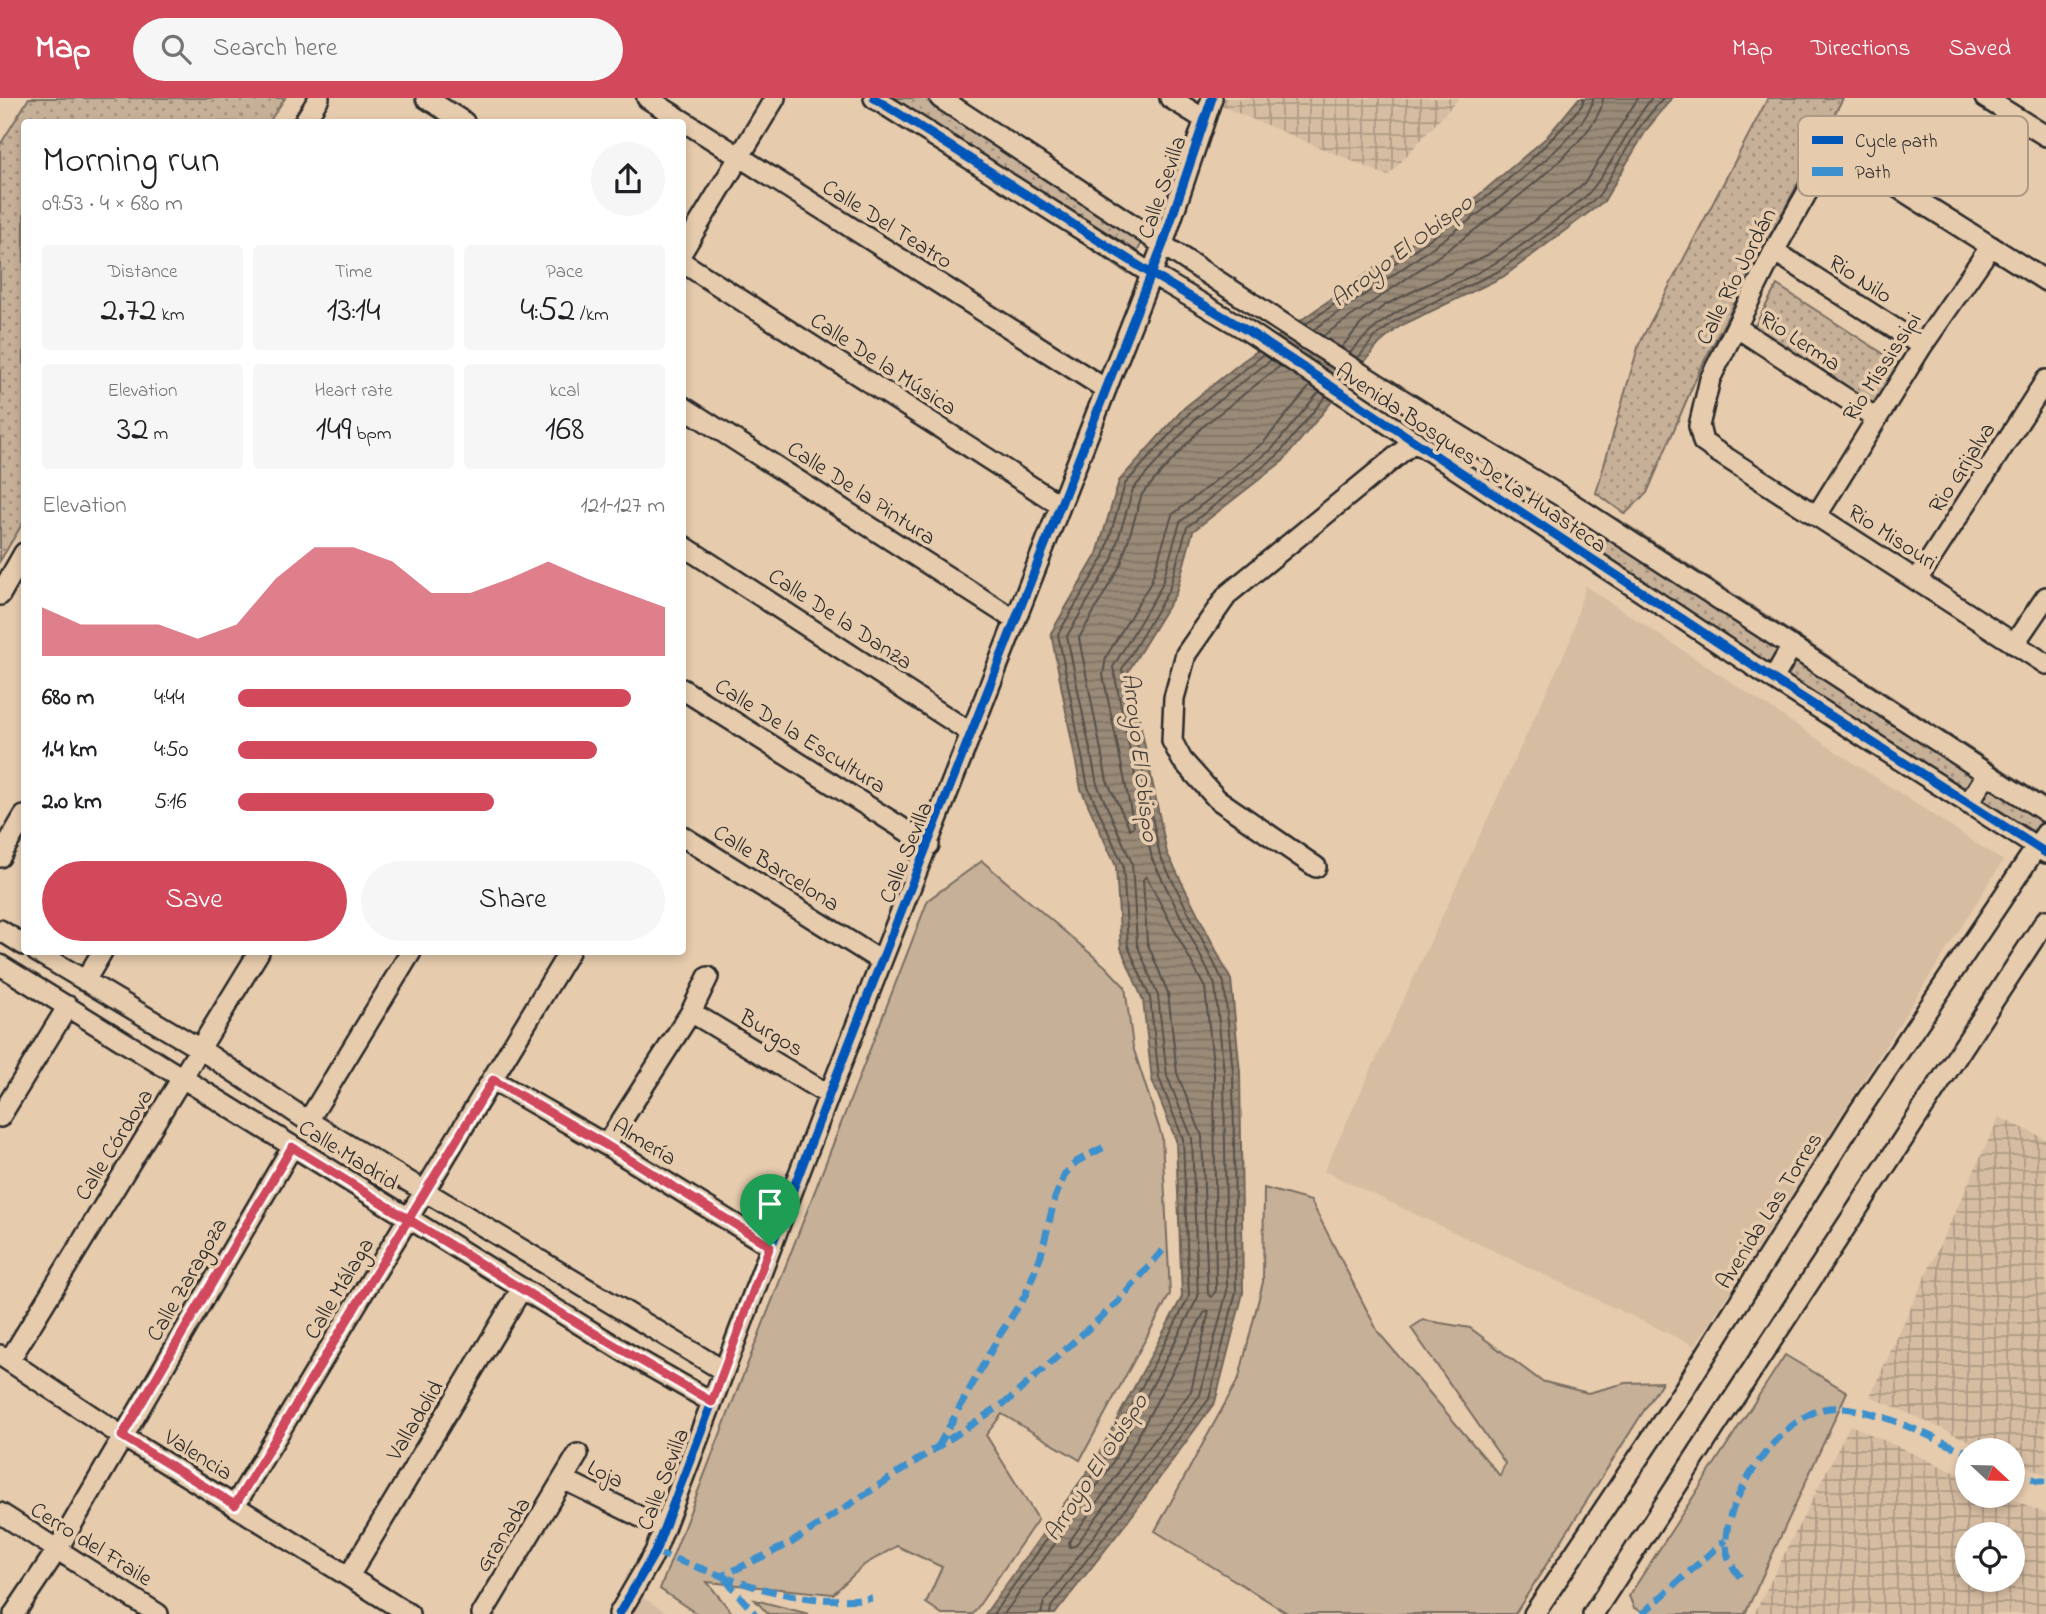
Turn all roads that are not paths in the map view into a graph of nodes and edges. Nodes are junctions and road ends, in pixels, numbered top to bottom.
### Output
1 (319, 98) edge
2 (426, 98) edge
3 (647, 98) edge
4 (775, 98) edge
5 (874, 98) edge
6 (940, 98) edge
7 (1170, 98) edge
8 (1212, 98) edge
9 (1985, 98) edge
10 (2014, 116) edge
11 (306, 119) edge
12 (459, 119) edge
13 (680, 119) edge
14 (1204, 119) junction
15 (686, 123) edge
16 (2028, 125) edge
17 (2046, 136) edge
18 (739, 157) junction
19 (1805, 196) edge
20 (1911, 196) edge
21 (1163, 244) junction
22 (686, 245) edge
23 (1991, 246) junction
24 (1774, 251) junction
25 (686, 265) edge
26 (1150, 274) junction
27 (2046, 281) edge
28 (1735, 327) junction
29 (1922, 346) junction
30 (2046, 380) edge
31 (1104, 388) junction
32 (686, 409) edge
33 (1876, 418) junction
34 (1446, 427) junction
35 (1414, 440) junction
36 (1713, 449) joint
37 (1059, 505) junction
38 (1817, 515) junction
39 (686, 548) edge
40 (21, 559) edge
41 (1917, 580) junction
42 (0, 595) edge
43 (2046, 597) edge
44 (1016, 621) junction
45 (2014, 644) junction
46 (1792, 646) junction
47 (2046, 664) edge
48 (1773, 679) junction
49 (686, 692) edge
50 (971, 733) junction
51 (1987, 774) junction
52 (1968, 804) junction
53 (2046, 812) edge
54 (21, 821) edge
55 (686, 839) edge
56 (2043, 844) edge
57 (929, 845) junction
58 (0, 857) edge
59 (1316, 867) dead end
60 (2046, 920) edge
61 (0, 930) edge
62 (21, 943) edge
63 (42, 955) edge
64 (100, 955) edge
65 (257, 955) edge
66 (409, 955) edge
67 (567, 955) edge
68 (881, 961) junction
69 (0, 965) edge
70 (85, 981) junction
71 (706, 982) dead end
72 (68, 1006) junction
73 (691, 1012) junction
74 (200, 1049) junction
75 (182, 1078) junction
76 (493, 1080) junction
77 (829, 1095) junction
78 (0, 1117) edge
79 (308, 1121) junction
80 (606, 1145) junction
81 (292, 1147) junction
82 (425, 1192) junction
83 (408, 1219) junction
84 (770, 1246) junction
85 (522, 1288) junction
86 (4, 1358) edge
87 (724, 1371) junction
88 (712, 1402) junction
89 (122, 1436) junction
90 (578, 1454) dead end
91 (565, 1480) junction
92 (235, 1505) junction
93 (0, 1513) edge
94 (663, 1528) junction
95 (57, 1550) junction
96 (349, 1576) junction
97 (14, 1614) edge
98 (158, 1614) edge
99 (409, 1614) edge
100 (482, 1614) edge
101 (619, 1614) edge
102 (1534, 1614) edge
103 (1593, 1614) edge

1 - 11 street
2 - 12 street
3 - 13 street, Calle Del Teatro
4 - 18 street
5 - 26 street, Avenida Bosques De La Huasteca
6 - 21 street, Avenida Bosques De La Huasteca
7 - 14 street
8 - 14 street, Calle Sevilla
9 - 10 street
14 - 21 street, Calle Sevilla
15 - 18 street, Calle Del Teatro
16 - 17 street
18 - 22 street
18 - 31 street, Calle Del Teatro
19 - 24 street, Calle Río Jordán
20 - 23 street, Calle Río Jordán
21 - 26 street, Calle Sevilla
21 - 34 street, Avenida Bosques De La Huasteca
23 - 27 street
23 - 29 street, Rio Mississipi
24 - 28 street, Calle Río Jordán
24 - 29 street, Rio Nilo
25 - 37 street, Calle De la Música
26 - 31 street, Calle Sevilla
26 - 35 street, Avenida Bosques De La Huasteca
28 - 33 street, Rio Lerma
28 - 36 street, Calle Río Jordán
29 - 33 street, Rio Mississipi
30 - 41 street, Rio Grijalva
31 - 37 street, Calle Sevilla
32 - 44 street, Calle De la Pintura
33 - 38 street, Rio Mississipi
34 - 35 street
34 - 46 street, Avenida Bosques De La Huasteca
35 - 48 street, Avenida Bosques De La Huasteca
35 - 59 street
36 - 38 street, Rio Misouri
37 - 44 street, Calle Sevilla
38 - 41 street, Rio Misouri
39 - 50 street, Calle De la Danza
40 - 42 street
41 - 45 street, Rio Misouri
43 - 45 street
44 - 50 street, Calle Sevilla
45 - 47 street, Rio Misouri
46 - 48 street
46 - 51 street, Avenida Bosques De La Huasteca
48 - 52 street, Avenida Bosques De La Huasteca
49 - 57 street, Calle De la Escultura
50 - 57 street, Calle Sevilla
51 - 52 street
51 - 53 street, Avenida Bosques De La Huasteca
52 - 56 street, Avenida Bosques De La Huasteca
54 - 58 street
55 - 68 street, Calle Barcelona
56 - 102 street, Avenida Las Torres
57 - 68 street, Calle Sevilla
60 - 103 street
61 - 62 street
63 - 70 street, Calle Madrid
64 - 70 street
65 - 74 street, Calle Córdova
66 - 79 street
67 - 76 street, Calle Málaga
68 - 77 street, Calle Sevilla
69 - 72 street, Calle Madrid
70 - 74 street, Calle Madrid
71 - 73 street
72 - 75 street, Calle Madrid
72 - 78 street
73 - 77 street, Burgos
73 - 80 street
74 - 75 street, Calle Córdova
74 - 79 street, Calle Madrid
75 - 81 street, Calle Madrid
75 - 86 street, Calle Córdova
76 - 80 street, Almería
76 - 82 street, Calle Málaga
77 - 84 street, Calle Sevilla
79 - 82 street, Calle Madrid
80 - 84 street, Almería
81 - 83 street, Calle Madrid
81 - 89 street, Calle Zaragoza
82 - 83 street, Calle Málaga
82 - 87 street, Calle Madrid
83 - 85 street, Calle Madrid
83 - 92 street, Calle Málaga
84 - 87 street, Calle Sevilla
85 - 88 street, Calle Madrid
85 - 96 street, Valladolid
86 - 89 street, Valencia
87 - 88 street, Calle Sevilla
88 - 94 street, Calle Sevilla
89 - 92 street, Valencia
89 - 95 street, Calle Zaragoza
90 - 91 street, Granada
91 - 94 street, Loja
91 - 100 street, Granada
92 - 96 street, Valencia
93 - 95 street, Cerro del Fraile
94 - 101 street, Calle Sevilla
95 - 97 street, Calle Zaragoza
95 - 98 street, Cerro del Fraile
96 - 99 street, Valencia

